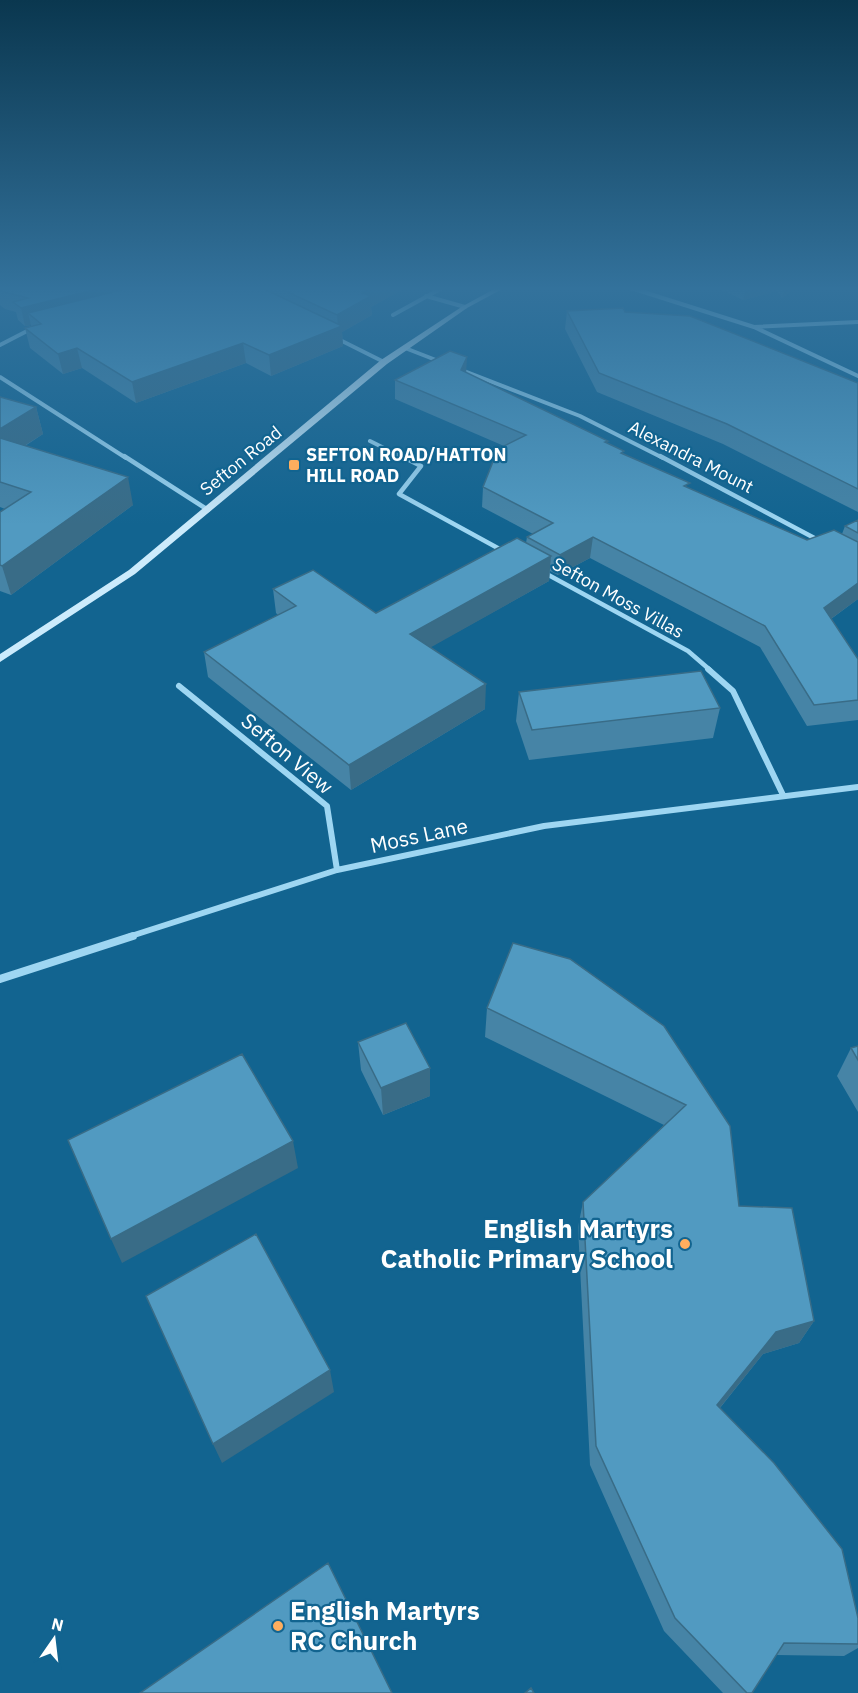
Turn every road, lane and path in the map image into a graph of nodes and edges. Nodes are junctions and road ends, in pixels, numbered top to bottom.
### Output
1 (378, 367) edge
2 (454, 367) edge
3 (839, 367) edge
4 (0, 376) edge
5 (858, 376) edge
6 (370, 441) dead end
7 (208, 510) junction
8 (828, 545) edge
9 (513, 556) edge
10 (533, 567) edge
11 (0, 659) edge
12 (178, 686) dead end
13 (858, 787) edge
14 (783, 795) junction
15 (337, 870) junction
16 (0, 979) edge

1 - 7 main road, Sefton Road
2 - 8 street, Alexandra Mount
3 - 5 street
4 - 7 street
6 - 9 street
7 - 11 main road, Sefton Road
10 - 14 street, Sefton Moss Villas
12 - 15 street, Sefton View
13 - 14 street, Moss Lane
14 - 15 street, Moss Lane
15 - 16 street, Moss Lane

